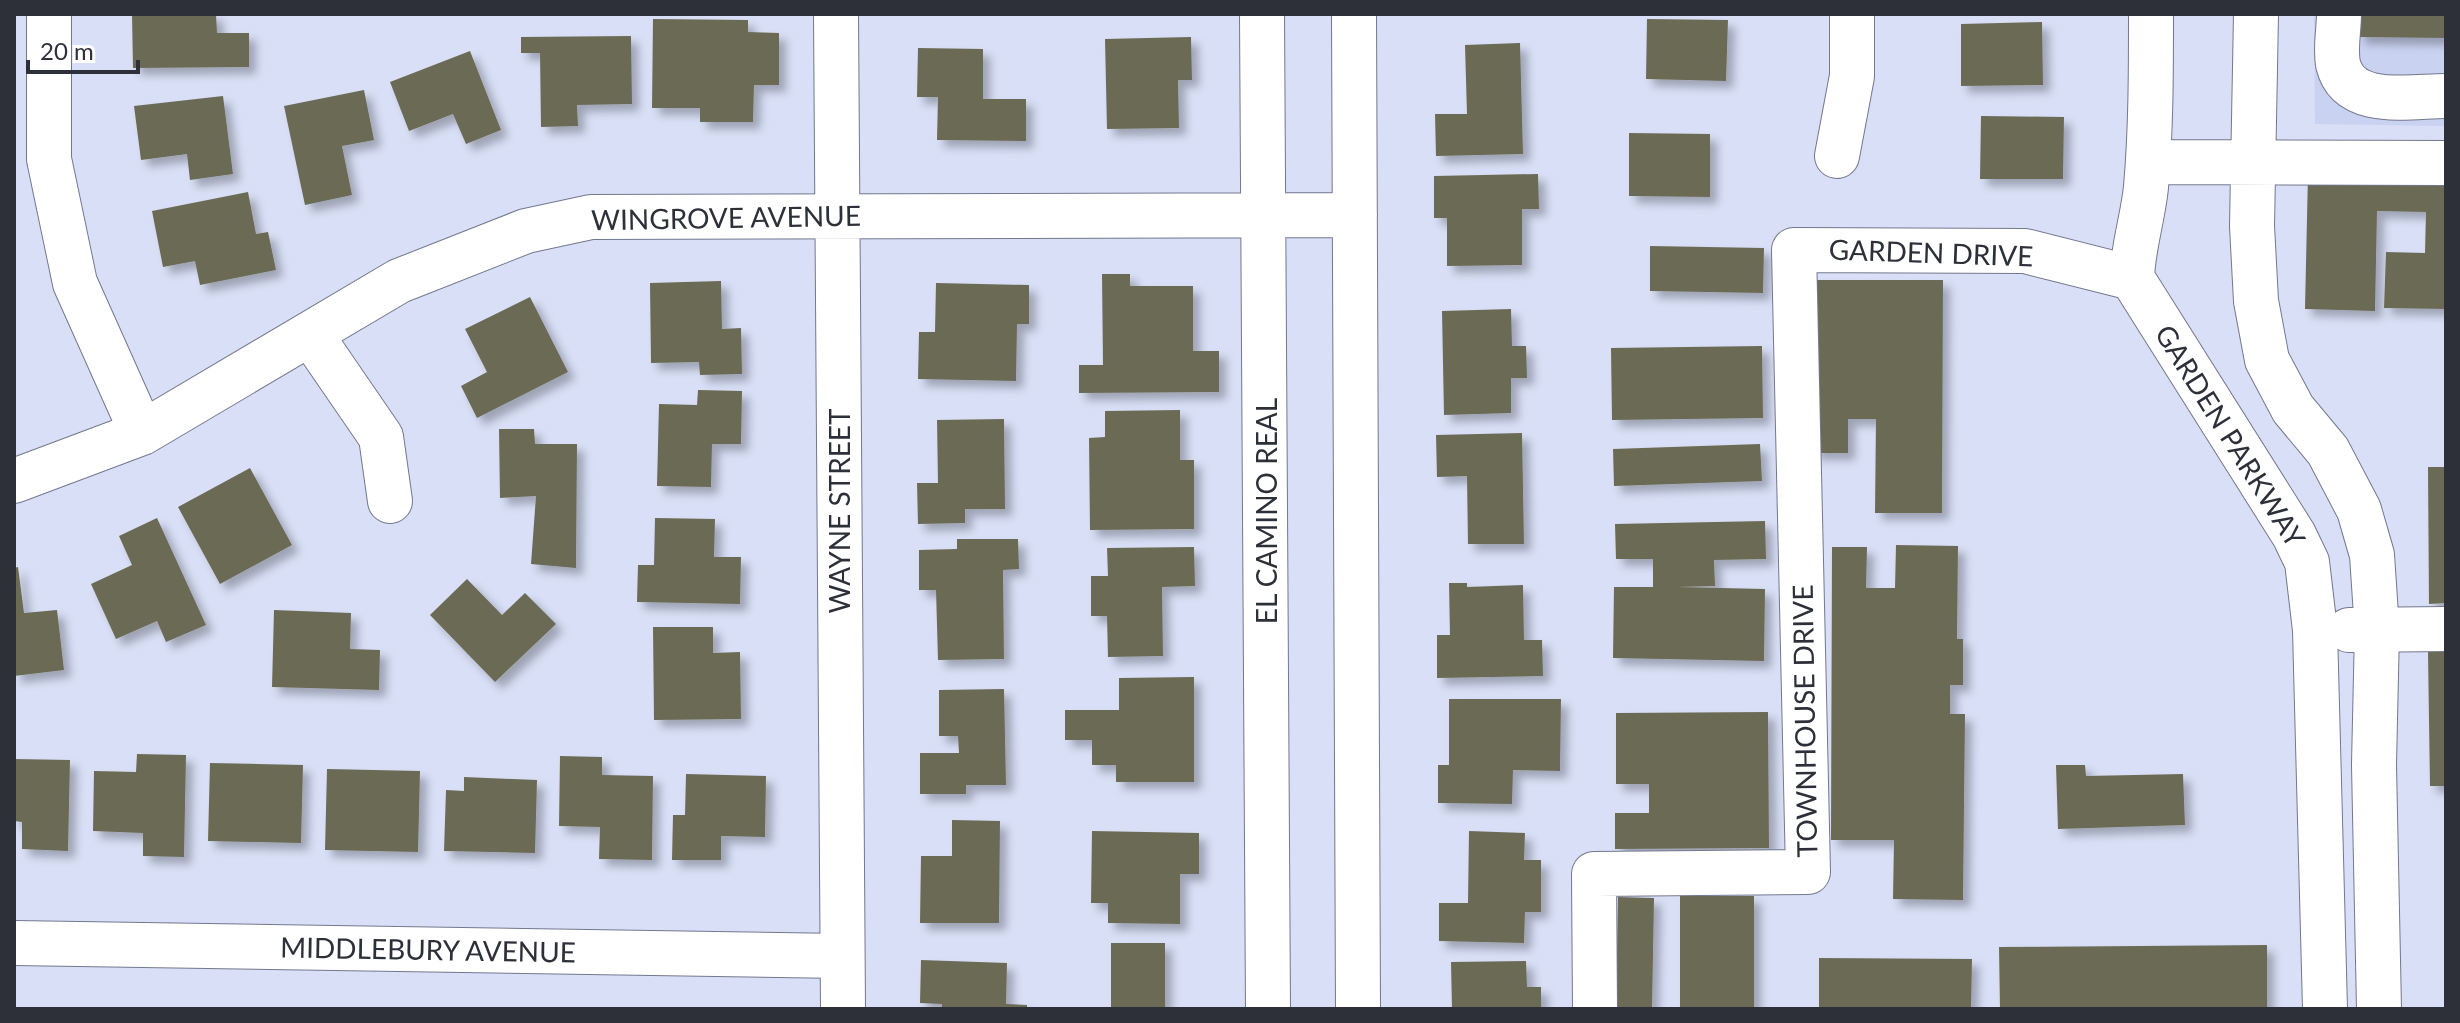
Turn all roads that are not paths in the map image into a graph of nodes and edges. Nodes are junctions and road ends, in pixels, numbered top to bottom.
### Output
1 (49, 14) edge
2 (836, 14) edge
3 (1262, 14) edge
4 (1354, 14) edge
5 (1852, 14) edge
6 (2151, 14) edge
7 (2256, 14) edge
8 (2339, 14) edge
9 (2446, 96) edge
10 (1837, 156) dead end
11 (2148, 162) junction
12 (2255, 163) junction
13 (2446, 163) edge
14 (1264, 215) junction
15 (1355, 215) junction
16 (839, 216) junction
17 (1795, 269) joint
18 (2132, 278) junction
19 (311, 335) junction
20 (142, 433) junction
21 (14, 481) edge
22 (390, 501) dead end
23 (2446, 629) edge
24 (2315, 630) junction
25 (2377, 630) junction
26 (2376, 860) junction
27 (2321, 864) junction
28 (14, 943) edge
29 (842, 956) junction
30 (843, 1009) edge
31 (1268, 1009) edge
32 (1358, 1009) edge
33 (1595, 1009) edge
34 (2325, 1009) edge
35 (2379, 1009) edge

1 - 20 street
2 - 16 street, WAYNE STREET
3 - 14 street, EL CAMINO REAL
4 - 15 street
5 - 10 street
6 - 11 street
7 - 12 street
8 - 9 street
11 - 12 street
11 - 18 street
12 - 13 street
12 - 25 street
14 - 15 street, WINGROVE AVENUE
14 - 16 street, WINGROVE AVENUE
14 - 31 street, EL CAMINO REAL
15 - 32 street
16 - 19 street, WINGROVE AVENUE
16 - 29 street, WAYNE STREET
17 - 18 street, GARDEN DRIVE
17 - 33 street, TOWNHOUSE DRIVE
18 - 24 street, GARDEN PARKWAY
19 - 20 street, WINGROVE AVENUE
19 - 22 street
20 - 21 street, WINGROVE AVENUE
23 - 25 street
24 - 25 street
24 - 27 street, GARDEN PARKWAY
25 - 26 street
26 - 27 street
26 - 35 street
27 - 34 street, GARDEN PARKWAY
28 - 29 street, MIDDLEBURY AVENUE
29 - 30 street, WAYNE STREET

